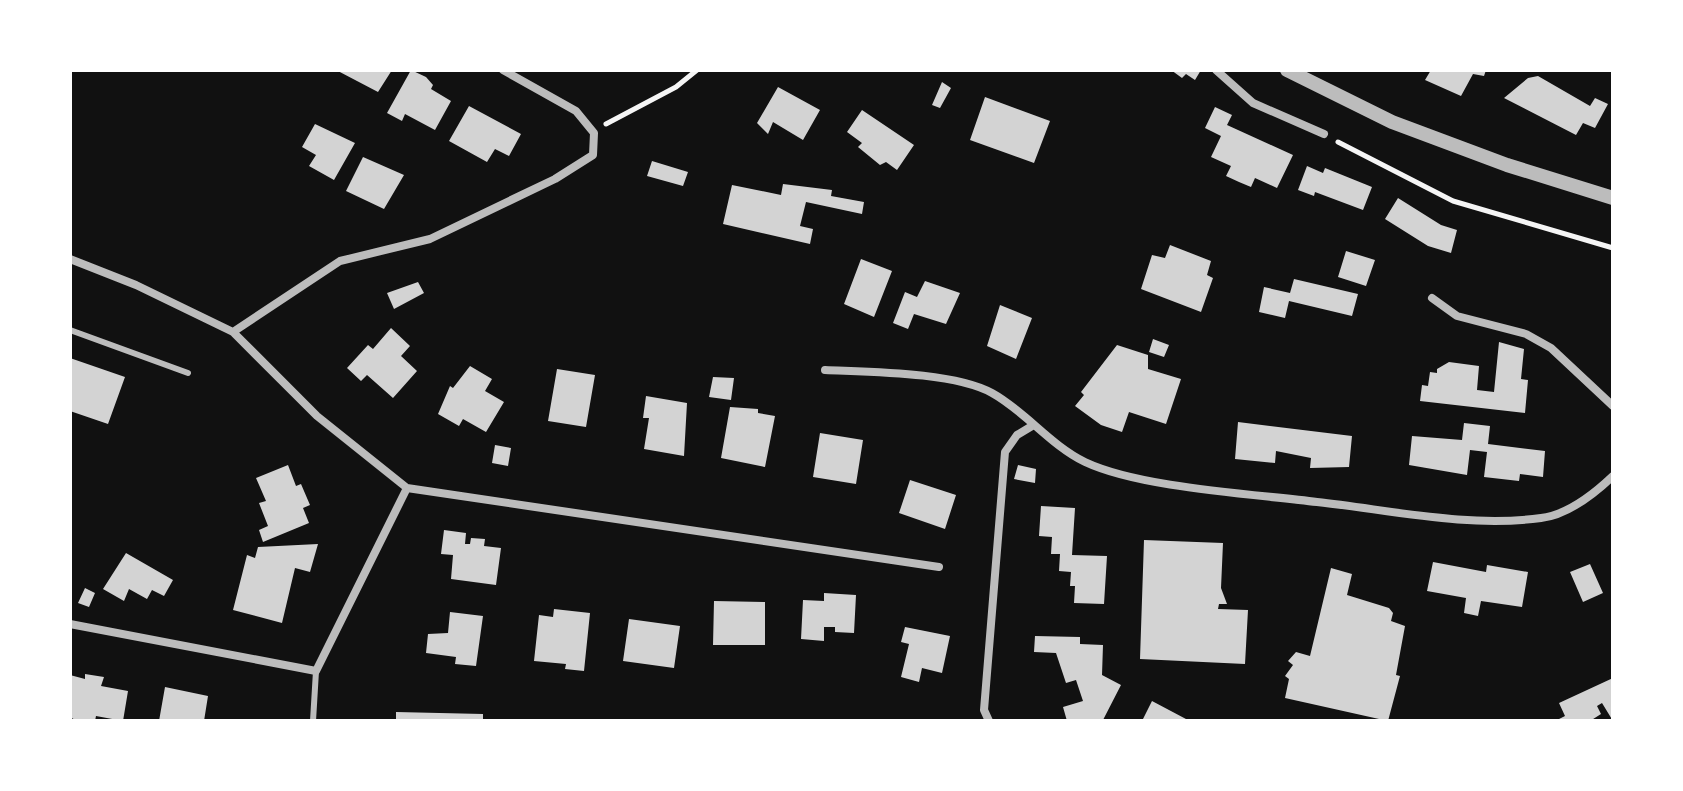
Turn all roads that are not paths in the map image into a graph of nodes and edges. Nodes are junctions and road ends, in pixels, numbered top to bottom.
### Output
1 (503, 70) edge
2 (1216, 70) edge
3 (1287, 70) edge
4 (1324, 134) road end
5 (1613, 198) edge
6 (70, 259) edge
7 (1432, 298) dead end
8 (70, 330) edge
9 (233, 332) junction
10 (825, 370) dead end
11 (188, 373) dead end
12 (1613, 406) edge
13 (1032, 426) junction
14 (1613, 476) edge
15 (407, 488) junction
16 (939, 567) dead end
17 (70, 624) edge
18 (316, 671) junction
19 (313, 721) edge
20 (989, 721) edge

1 - 9 street
2 - 4 street
3 - 5 street
6 - 9 street
7 - 12 street
8 - 11 lane
9 - 15 street
10 - 13 street
13 - 14 street
13 - 20 street
15 - 16 street
15 - 18 street
17 - 18 street
18 - 19 lane

